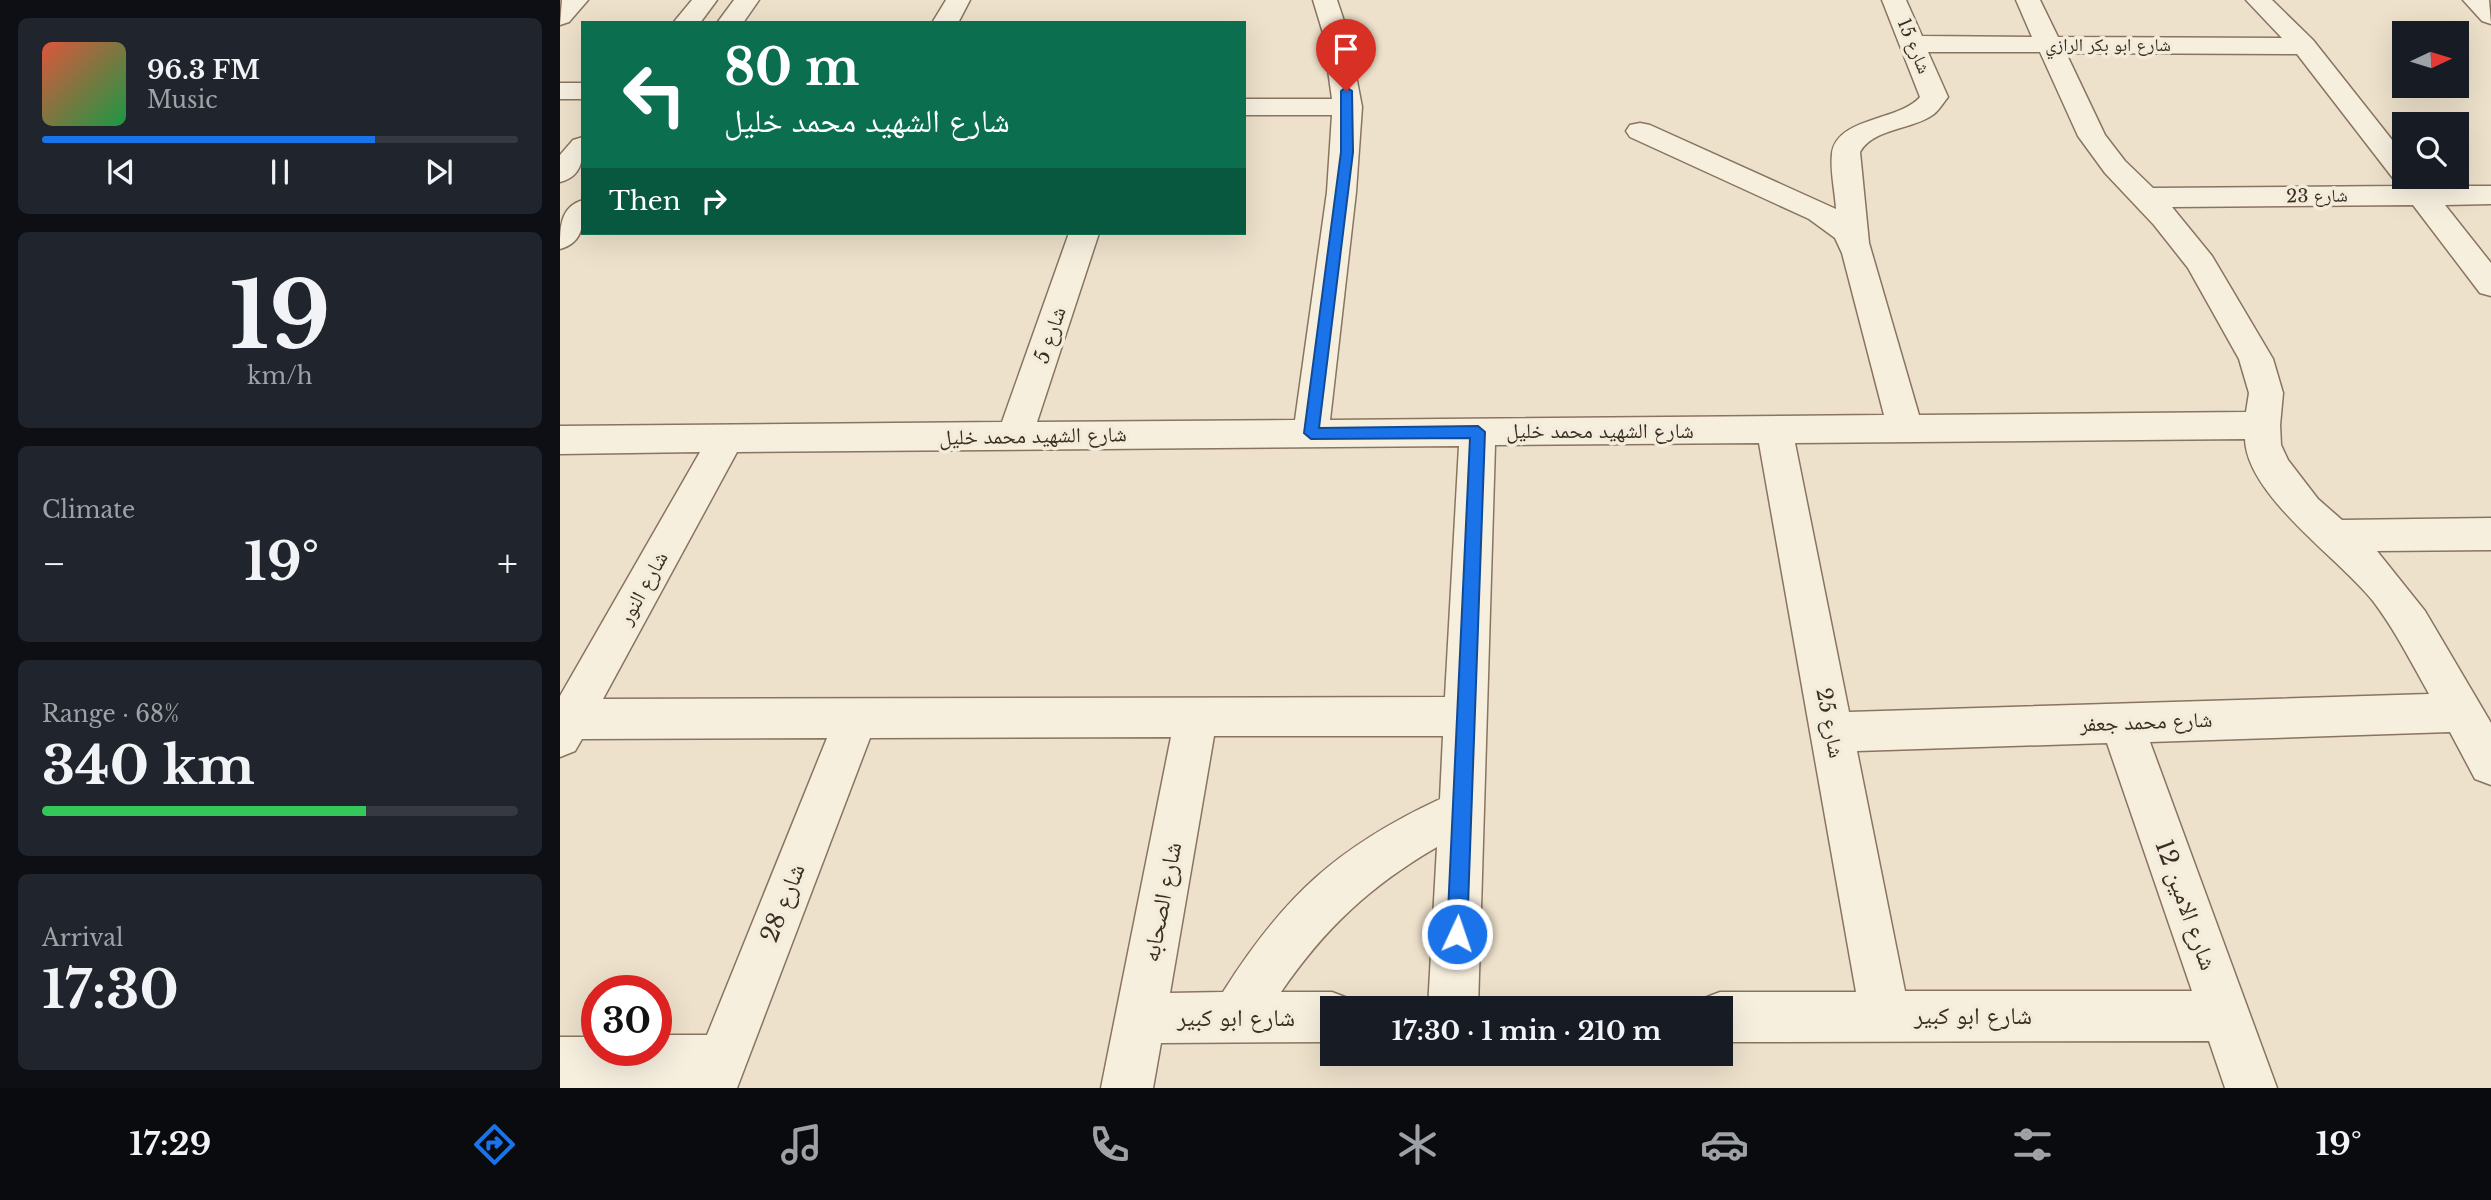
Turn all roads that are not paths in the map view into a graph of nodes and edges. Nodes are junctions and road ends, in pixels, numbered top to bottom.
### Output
1 (576, 0) edge
2 (705, 0) edge
3 (747, 0) edge
4 (958, 0) edge
5 (1325, 0) edge
6 (1894, 0) edge
7 (2028, 0) edge
8 (2258, 0) edge
9 (2475, 0) edge
10 (2491, 16) edge
11 (560, 17) edge
12 (688, 21) edge
13 (731, 21) edge
14 (946, 21) edge
15 (1913, 44) junction
16 (2048, 45) junction
17 (2304, 46) junction
18 (560, 91) edge
19 (581, 91) edge
20 (1246, 107) edge
21 (1348, 107) junction
22 (1640, 131) dead end
23 (581, 148) edge
24 (2392, 158) edge
25 (560, 173) edge
26 (2392, 183) edge
27 (2416, 189) edge
28 (2454, 189) edge
29 (2491, 195) edge
30 (2144, 198) junction
31 (1083, 235) edge
32 (1854, 242) junction
33 (2491, 285) edge
34 (2262, 425) junction
35 (1905, 428) junction
36 (1775, 430) junction
37 (1478, 432) junction
38 (1311, 433) junction
39 (1015, 436) junction
40 (726, 439) junction
41 (560, 440) edge
42 (2491, 534) edge
43 (2336, 536) junction
44 (2461, 712) junction
45 (1196, 716) junction
46 (1466, 716) junction
47 (856, 718) junction
48 (2122, 723) junction
49 (565, 728) edge
50 (1832, 732) junction
51 (2491, 764) edge
52 (1462, 811) junction
53 (1454, 996) edge
54 (1885, 1016) junction
55 (2226, 1016) junction
56 (1320, 1017) edge
57 (1733, 1017) edge
58 (1140, 1018) junction
59 (1236, 1018) junction
60 (560, 1063) edge
61 (717, 1074) edge
62 (1127, 1088) edge
63 (2251, 1088) edge

1 - 11 street
2 - 12 street
3 - 13 street
4 - 14 street
5 - 21 street
6 - 15 street, شارع 15
7 - 16 street
8 - 17 street
9 - 10 street
15 - 16 street, شارع ابو بكر الرازي
15 - 32 street, شارع 15
16 - 17 street, شارع ابو بكر الرازي
16 - 30 street
17 - 24 street
18 - 19 street
20 - 21 street
21 - 38 street
22 - 32 street
23 - 25 street
26 - 30 street, شارع 23
27 - 33 street
28 - 29 street, شارع 23
30 - 34 street
31 - 39 street, شارع 5
32 - 35 street
34 - 35 street, شارع الشهيد محمد خليل
34 - 43 street
35 - 36 street, شارع الشهيد محمد خليل
36 - 37 street, شارع الشهيد محمد خليل
36 - 50 street, شارع 25
37 - 38 street, شارع الشهيد محمد خليل
37 - 46 street
38 - 39 street, شارع الشهيد محمد خليل
39 - 40 street, شارع الشهيد محمد خليل
40 - 41 street, شارع الشهيد محمد خليل
40 - 49 street, شارع النور
42 - 43 street
43 - 44 street
44 - 48 street, شارع محمد جعفر
44 - 51 street
45 - 46 street
45 - 47 street
45 - 58 street, شارع الصحابه
46 - 52 street
47 - 49 street
47 - 61 street, شارع 28
48 - 50 street, شارع محمد جعفر
48 - 55 street, شارع الامين 12
50 - 54 street, شارع 25
52 - 53 street
52 - 59 street
54 - 55 street, شارع ابو كبير
54 - 57 street, شارع ابو كبير
55 - 63 street, شارع الامين 12
56 - 59 street, شارع ابو كبير
58 - 59 street, شارع ابو كبير
58 - 62 street, شارع الصحابه
60 - 61 street

